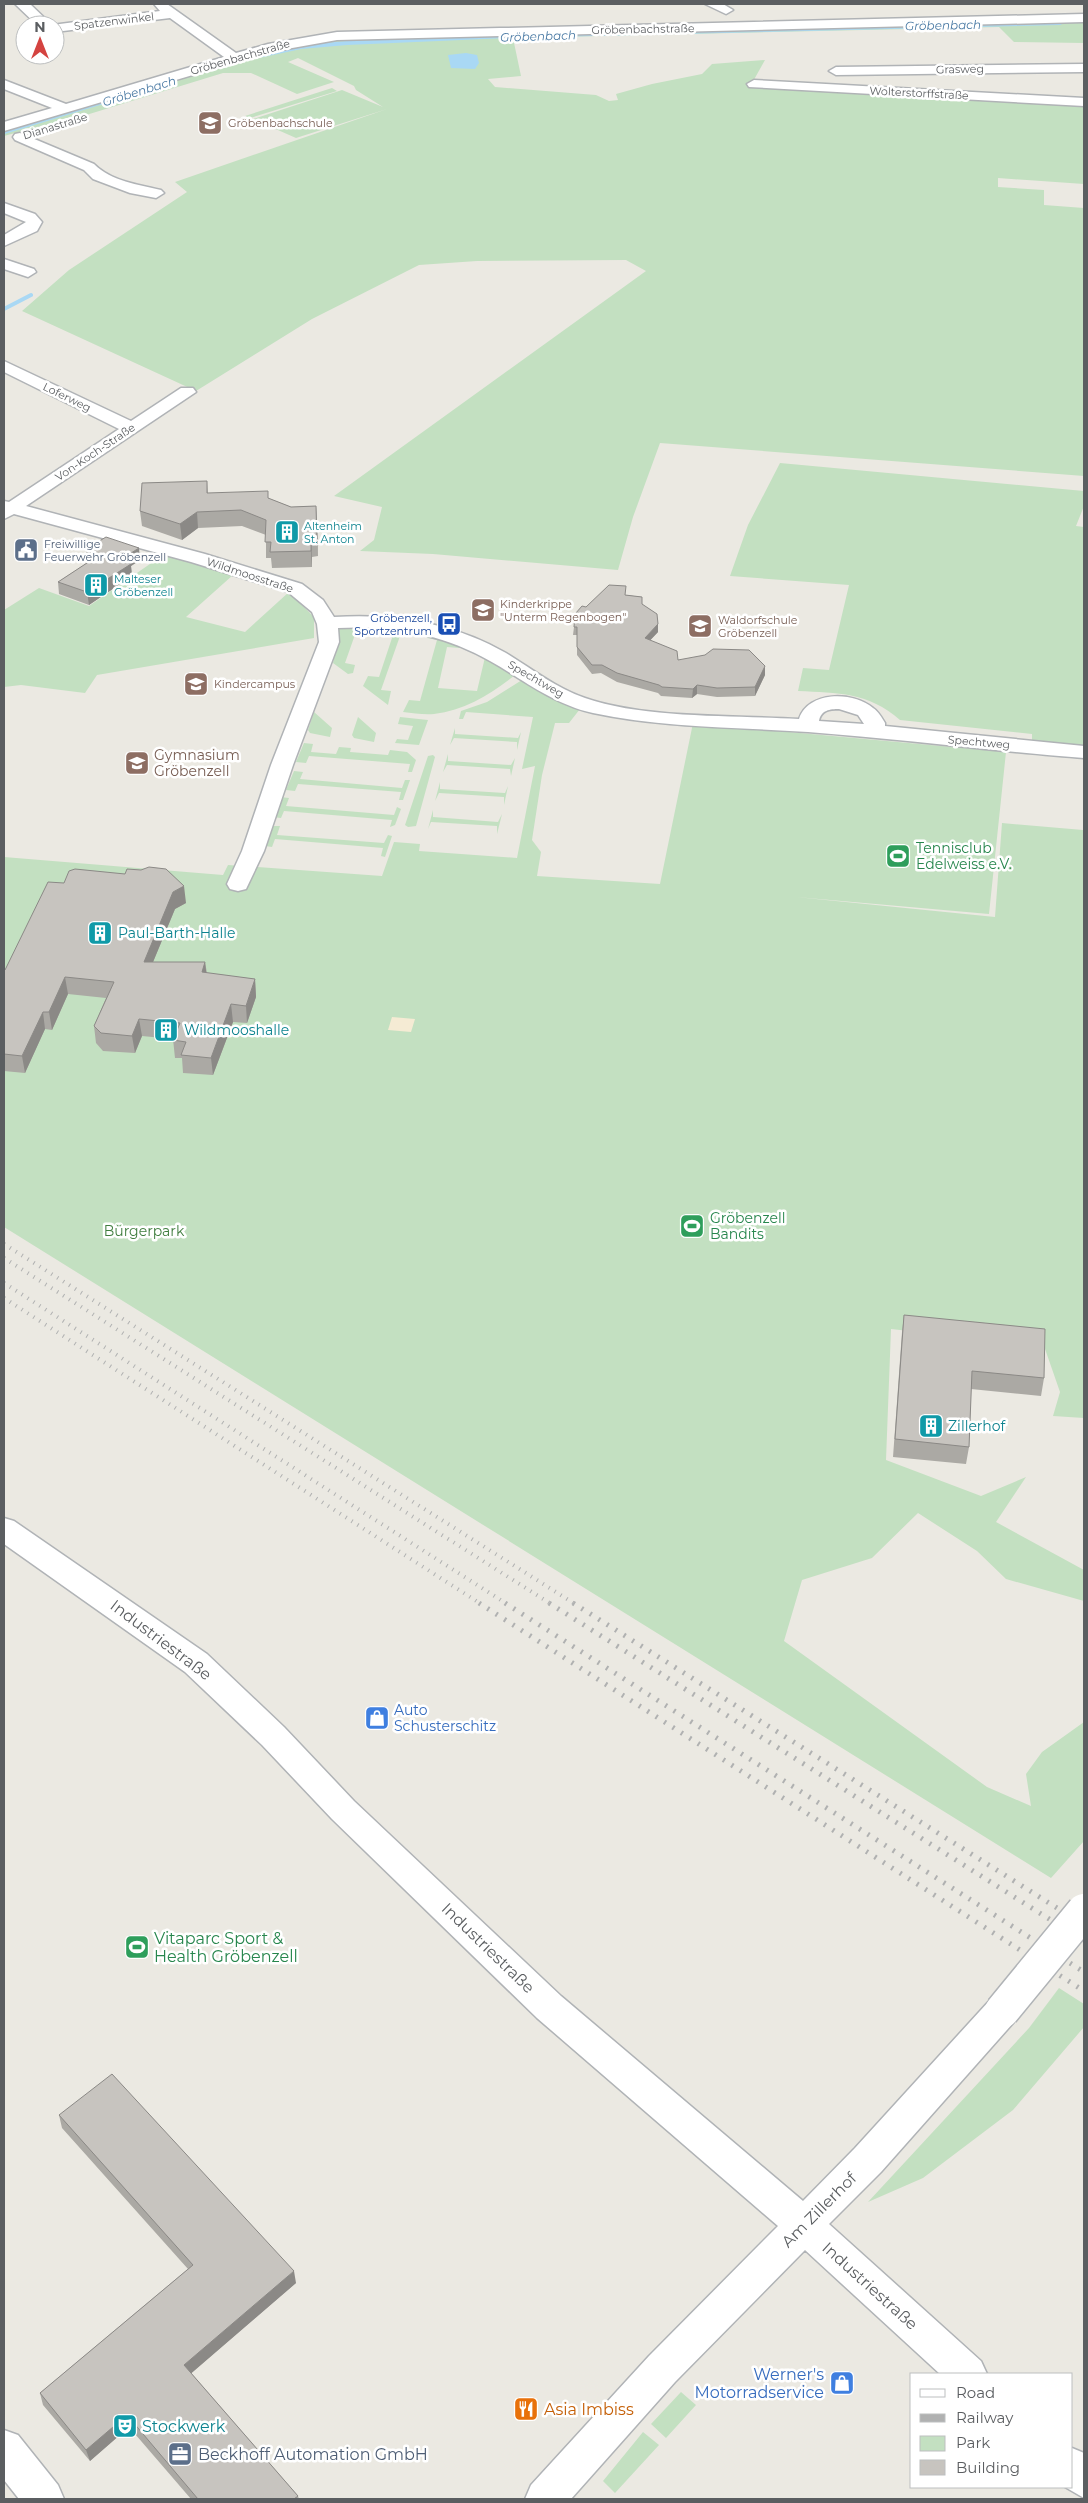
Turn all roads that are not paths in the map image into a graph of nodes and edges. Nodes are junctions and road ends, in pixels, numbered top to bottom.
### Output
1 (22, 4) edge
2 (159, 4) edge
3 (712, 4) edge
4 (726, 10) dead end
5 (173, 14) junction
6 (34, 15) edge
7 (1084, 18) edge
8 (65, 27) edge
9 (234, 58) junction
10 (250, 66) dead end
11 (1084, 68) edge
12 (836, 71) dead end
13 (4, 84) edge
14 (754, 84) dead end
15 (1084, 102) edge
16 (67, 108) junction
17 (4, 127) edge
18 (20, 137) junction
19 (4, 142) edge
20 (156, 193) dead end
21 (4, 208) edge
22 (4, 241) edge
23 (4, 264) edge
24 (28, 272) dead end
25 (4, 366) edge
26 (187, 392) dead end
27 (131, 428) junction
28 (6, 509) edge
29 (329, 623) junction
30 (1084, 752) edge
31 (238, 884) dead end
32 (4, 1529) edge
33 (1084, 1911) edge
34 (804, 2226) junction
35 (967, 2373) edge
36 (4, 2449) edge
37 (1073, 2468) edge
38 (1084, 2478) edge
39 (44, 2499) edge
40 (545, 2499) edge

1 - 6 street
2 - 5 street
3 - 4 street
5 - 8 street, Spatzenwinkel
5 - 9 street
7 - 9 street, Gröbenbachstraße
9 - 16 street, Gröbenbachstraße
10 - 18 street, Dianastraße
11 - 12 street, Grasweg
13 - 16 street
14 - 15 street, Wolterstorffstraße
16 - 17 street, Gröbenbachstraße
18 - 19 street, Dianastraße
18 - 20 street
21 - 22 street
23 - 24 street
25 - 27 street, Loferweg
26 - 27 street, Von-Koch-Straße
27 - 28 street, Von-Koch-Straße
28 - 29 street, Wildmoosstraße
29 - 30 street, Spechtweg
29 - 31 street
32 - 34 street, Industriestraße
33 - 34 street, Am Zillerhof, bridge
34 - 35 street, Industriestraße
34 - 40 street, Am Zillerhof
36 - 39 street
37 - 38 street

